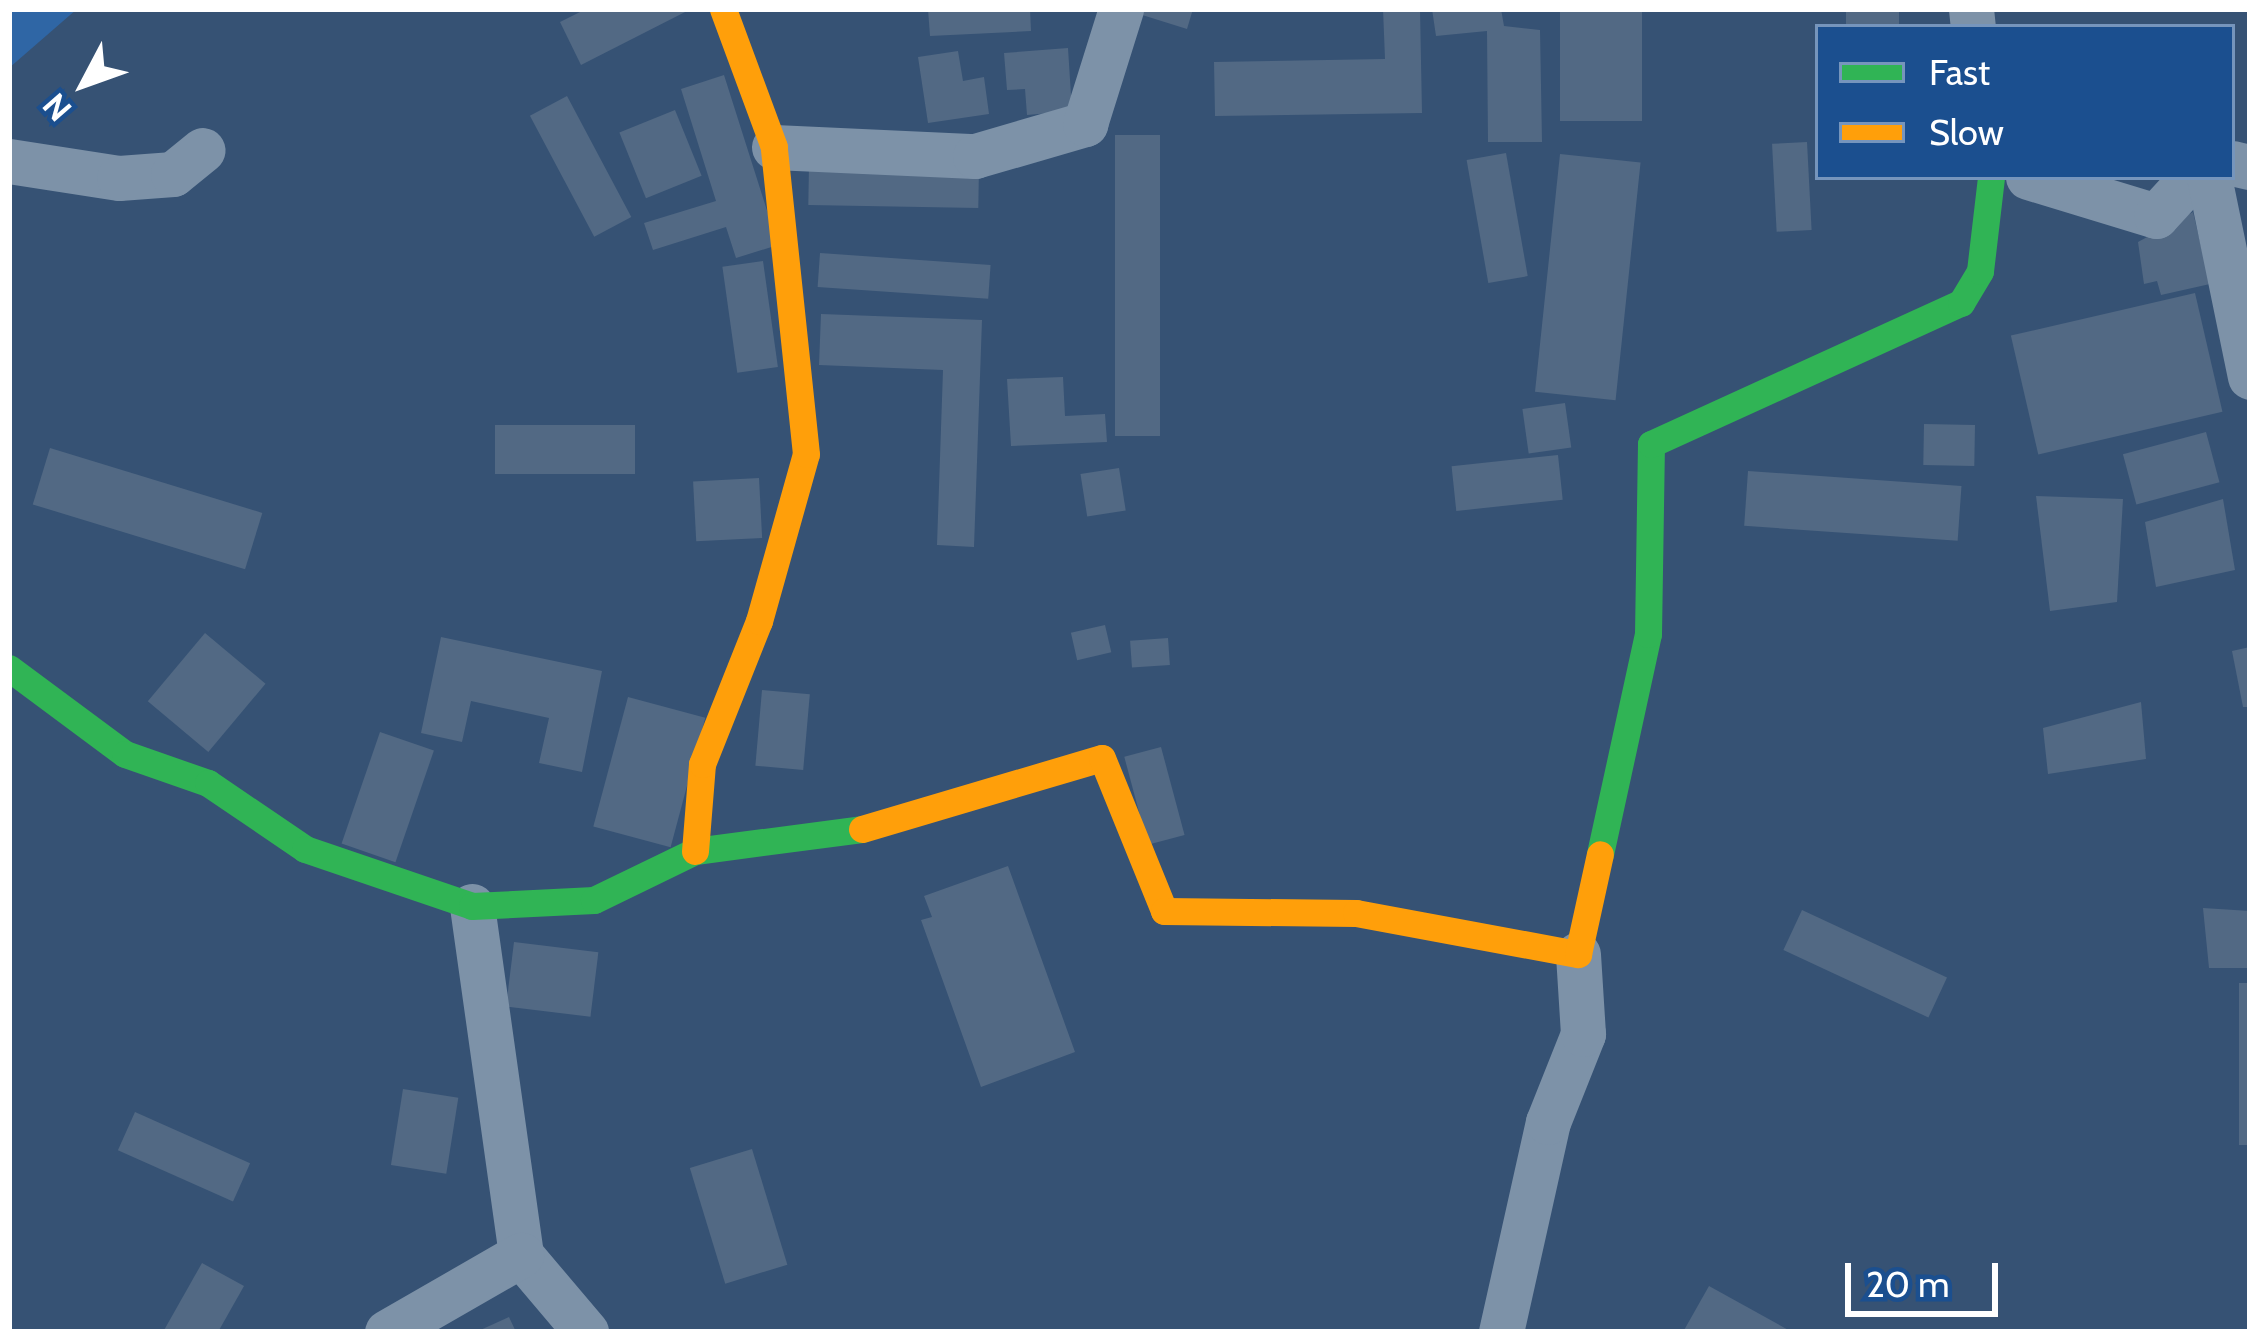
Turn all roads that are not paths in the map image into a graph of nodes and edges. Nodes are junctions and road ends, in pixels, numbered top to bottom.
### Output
1 (723, 9) edge
2 (1120, 9) edge
3 (774, 147) junction
4 (203, 150) dead end
5 (9, 161) edge
6 (1991, 180) edge
7 (2037, 180) edge
8 (2189, 180) edge
9 (2210, 180) edge
10 (2250, 376) edge
11 (9, 668) edge
12 (695, 851) junction
13 (472, 906) junction
14 (1578, 954) junction
15 (521, 1255) junction
16 (386, 1332) edge
17 (586, 1332) edge
18 (1502, 1332) edge

1 - 3 street
2 - 3 street
3 - 12 street
4 - 5 street
6 - 14 street
7 - 8 street
9 - 10 street
11 - 13 street
12 - 13 street
12 - 14 street
13 - 15 street
14 - 18 street
15 - 16 street
15 - 17 street

